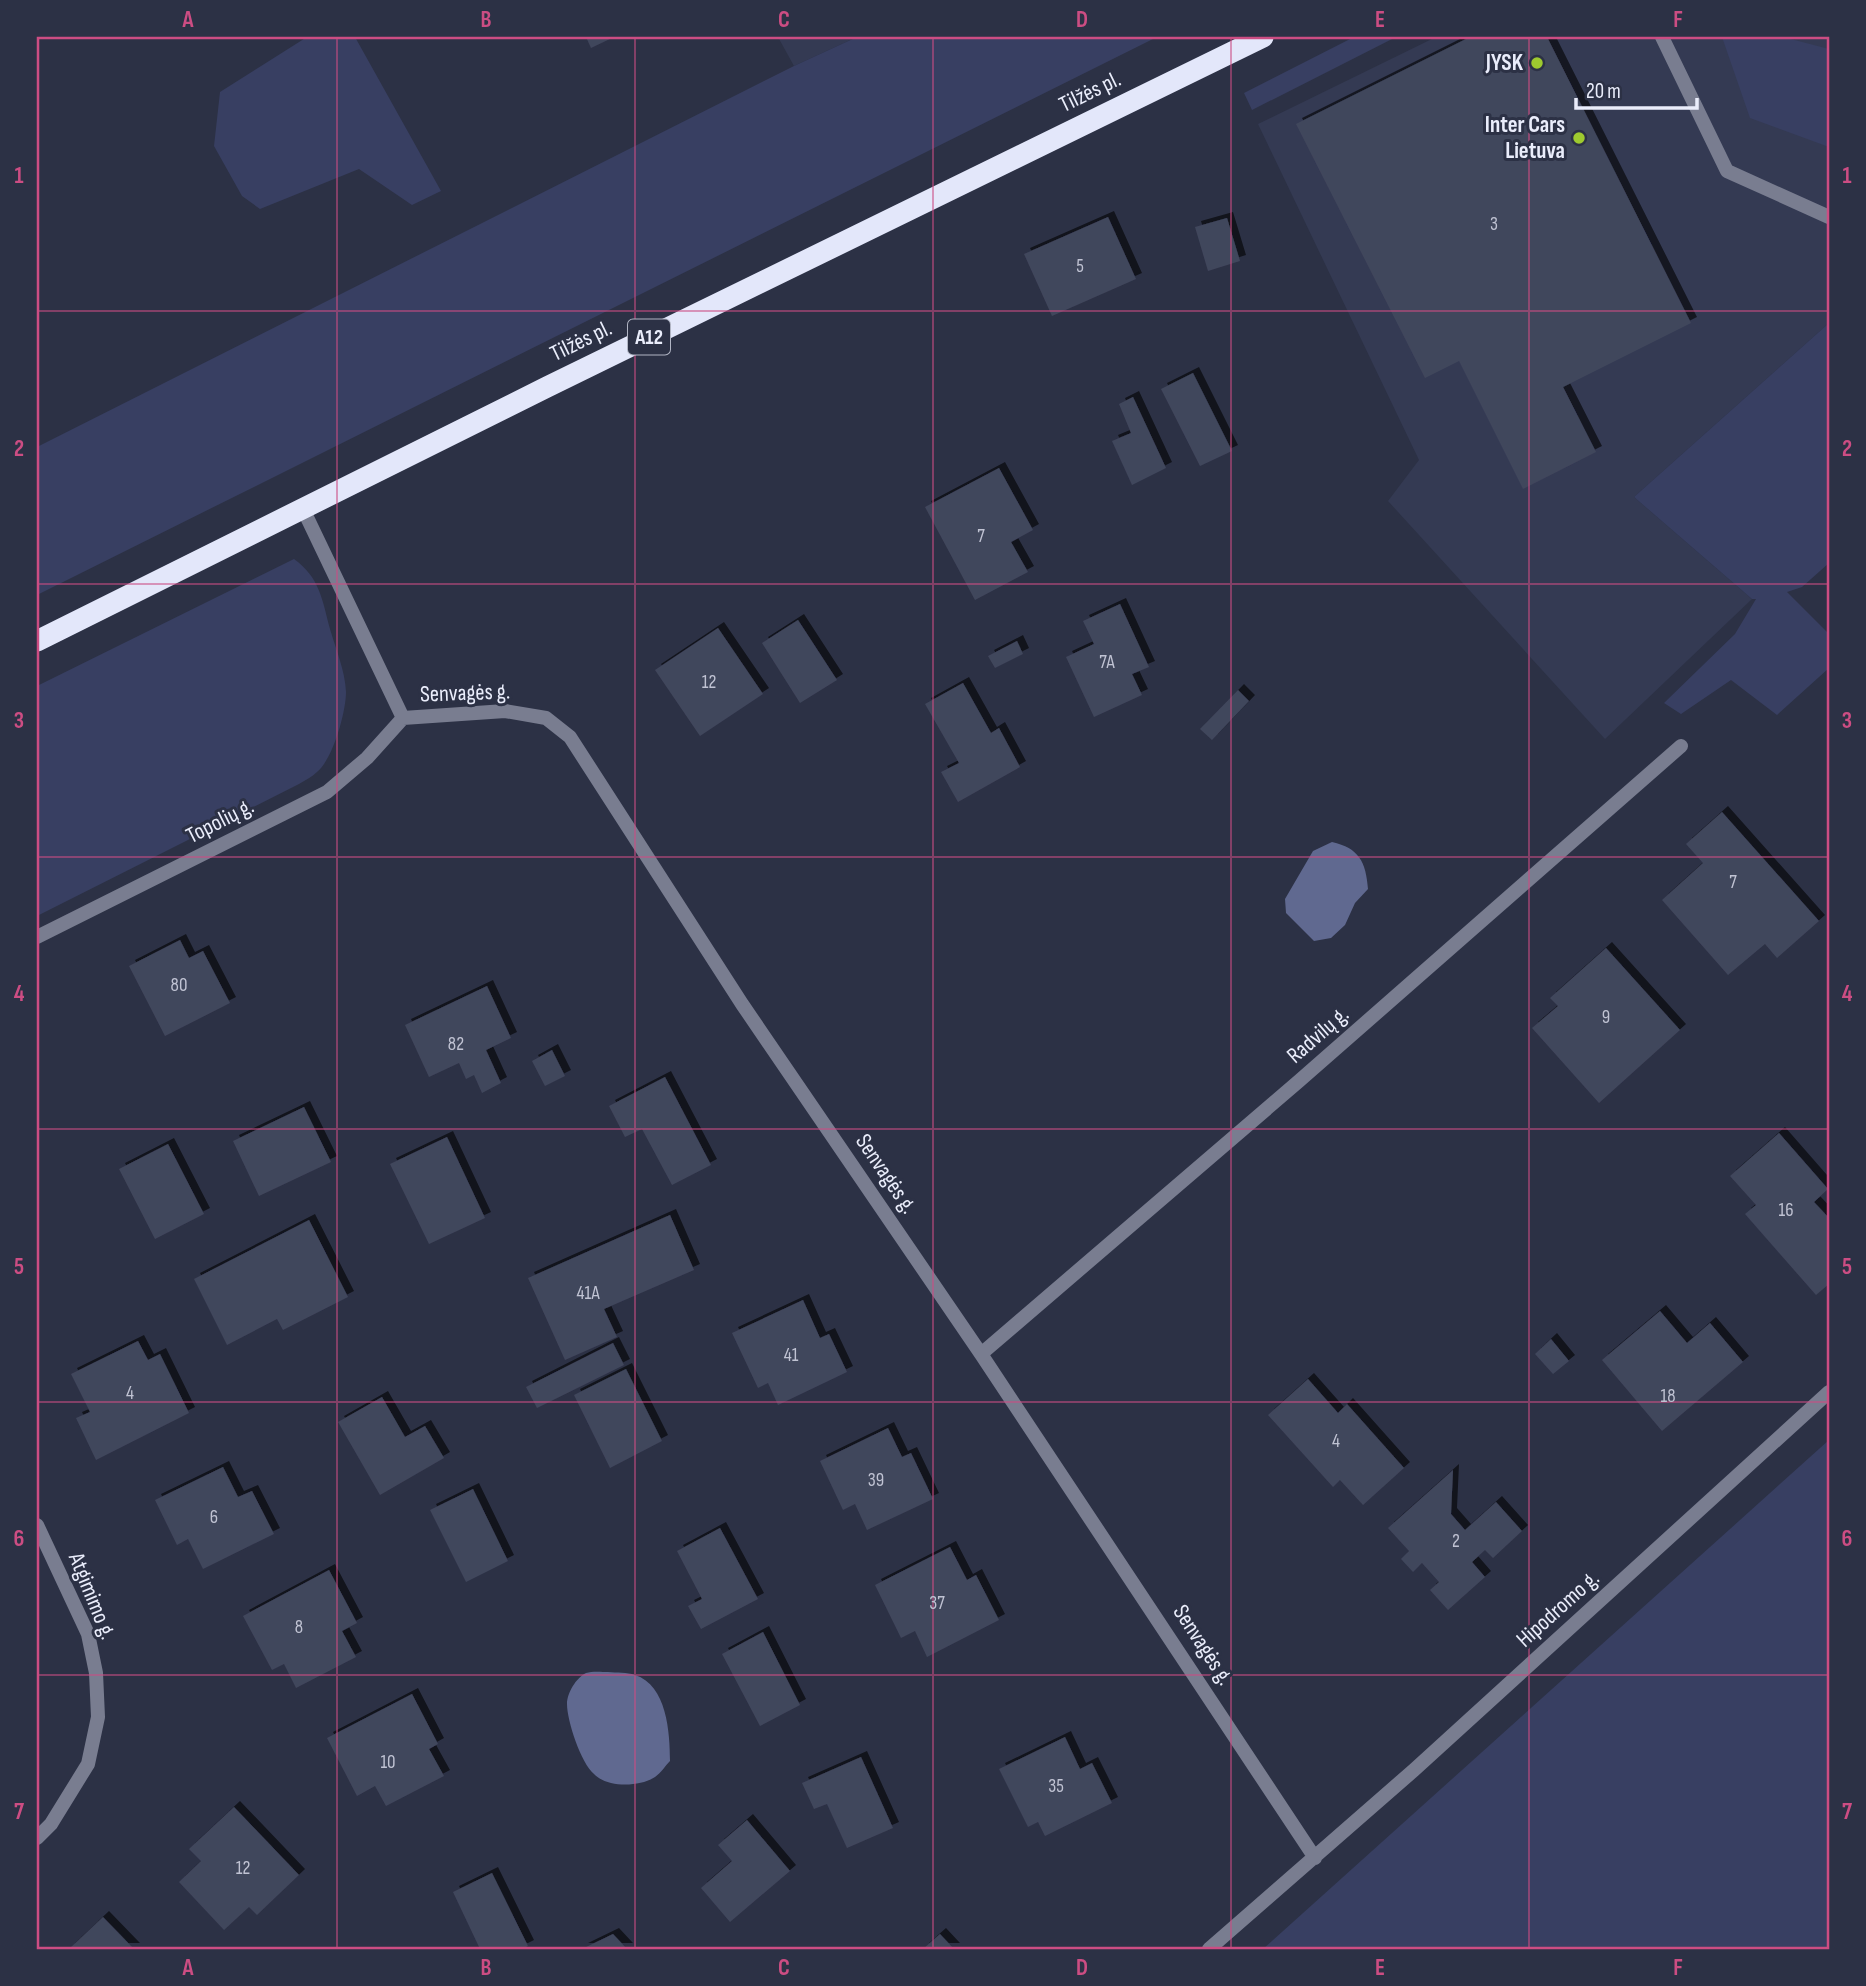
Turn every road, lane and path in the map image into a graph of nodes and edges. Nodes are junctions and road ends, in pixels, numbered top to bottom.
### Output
1 (1263, 37) edge
2 (1662, 37) edge
3 (1829, 217) edge
4 (303, 509) junction
5 (37, 641) edge
6 (404, 718) junction
7 (1681, 746) dead end
8 (37, 937) edge
9 (981, 1354) junction
10 (1829, 1392) edge
11 (37, 1525) edge
12 (37, 1838) edge
13 (1315, 1858) junction
14 (1209, 1949) edge

1 - 4 highway, Tilžės pl. / A12
2 - 3 street
4 - 5 highway, Tilžės pl. / A12
4 - 6 street, Senvagės g.
6 - 8 street, Topolių g.
6 - 9 street, Senvagės g.
7 - 9 street, Radvilų g.
9 - 13 street, Senvagės g.
10 - 13 street, Hipodromo g.
11 - 12 street, Atgimimo g.
13 - 14 street

